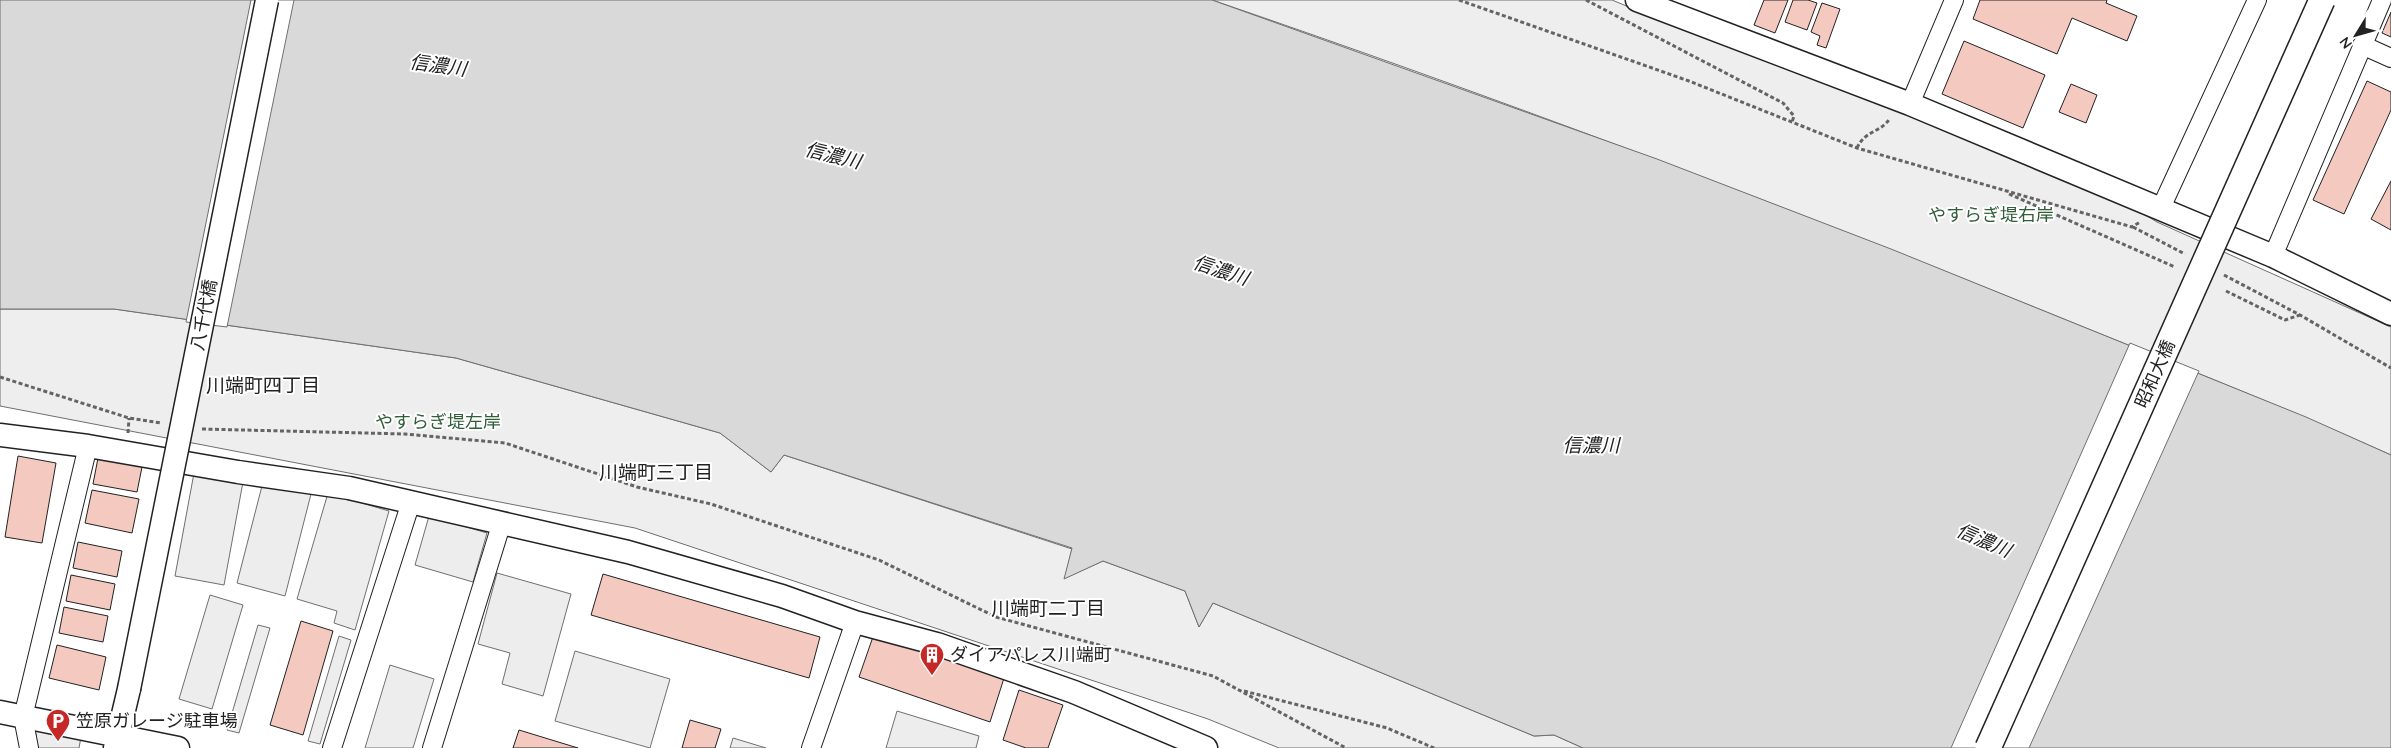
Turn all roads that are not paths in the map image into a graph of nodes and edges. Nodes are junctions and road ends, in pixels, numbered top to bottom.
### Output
1 (267, 0) edge
2 (1637, 0) edge
3 (1954, 0) edge
4 (2257, 0) edge
5 (2322, 0) edge
6 (2382, 0) edge
7 (2362, 45) junction
8 (2391, 58) edge
9 (1900, 108) junction
10 (2160, 210) junction
11 (2273, 256) junction
12 (2391, 314) edge
13 (0, 435) edge
14 (88, 446) junction
15 (411, 502) junction
16 (502, 522) junction
17 (855, 622) junction
18 (0, 712) edge
19 (23, 717) junction
20 (117, 741) edge
21 (1202, 747) edge
22 (29, 748) edge
23 (178, 748) edge
24 (332, 748) edge
25 (432, 748) edge
26 (812, 748) edge
27 (1988, 748) edge

1 - 20 street, 八千代橋, bridge
2 - 9 street
3 - 9 street
4 - 10 street
5 - 27 main road, 昭和大橋, bridge
6 - 7 street
7 - 8 street
7 - 11 street
9 - 10 street
10 - 11 street
11 - 12 street
13 - 14 street
14 - 15 street
14 - 19 street
15 - 16 street
15 - 24 street
16 - 17 street
16 - 25 street
17 - 21 street
17 - 26 street
18 - 19 street
19 - 20 street
19 - 22 street
20 - 23 street

